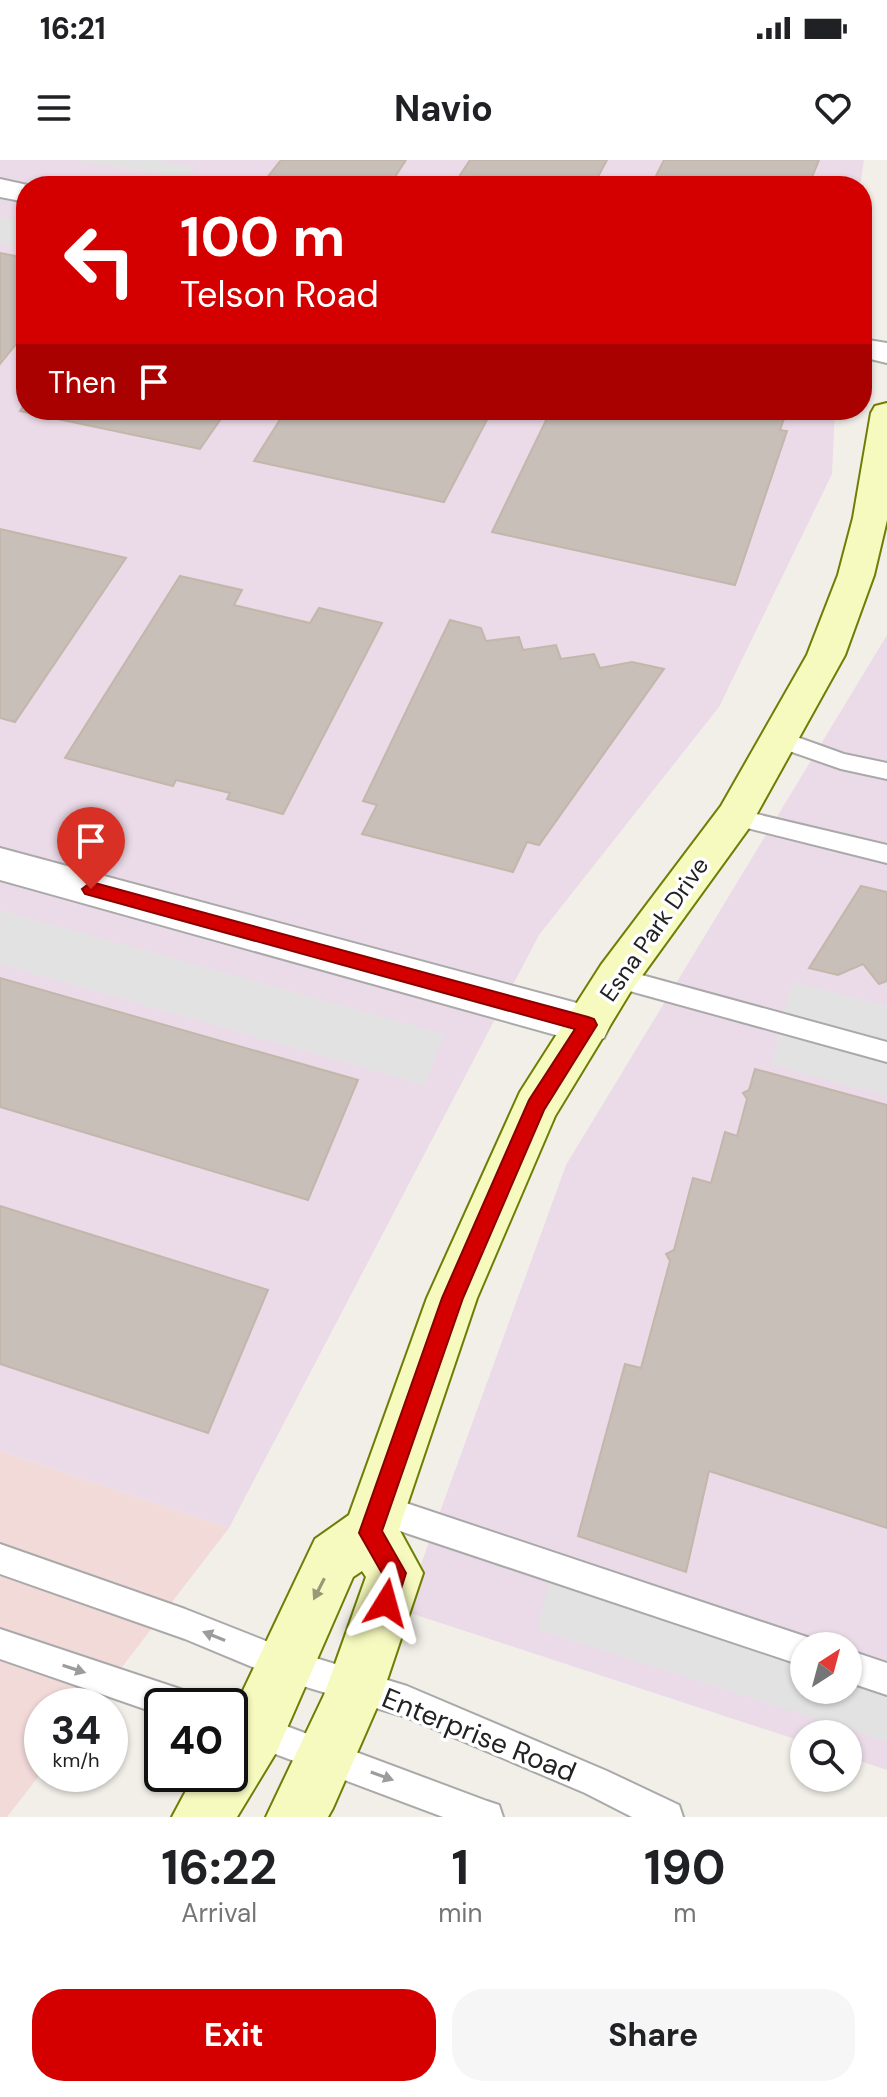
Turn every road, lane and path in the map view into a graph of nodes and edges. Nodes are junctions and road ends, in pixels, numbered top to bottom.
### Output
1 (887, 413) edge
2 (780, 739) junction
3 (887, 771) edge
4 (735, 817) junction
5 (887, 854) edge
6 (0, 864) edge
7 (616, 978) junction
8 (588, 1025) junction
9 (887, 1052) edge
10 (374, 1521) junction
11 (0, 1559) edge
12 (0, 1644) edge
13 (790, 1647) edge
14 (286, 1665) junction
15 (862, 1671) edge
16 (887, 1679) edge
17 (358, 1689) junction
18 (144, 1693) edge
19 (248, 1730) edge
20 (248, 1751) edge
21 (329, 1758) junction
22 (215, 1792) edge
23 (202, 1817) edge
24 (296, 1817) edge
25 (487, 1817) edge
26 (667, 1817) edge

1 - 2 street, Esna Park Drive
2 - 3 lane
2 - 4 street, Esna Park Drive
4 - 5 lane
4 - 7 street, Esna Park Drive
6 - 8 street
7 - 8 street, Esna Park Drive
7 - 9 lane
8 - 10 street, Esna Park Drive
10 - 13 lane
10 -> 14 street
10 - 17 street
14 -> 11 lane, Enterprise Road
12 -> 18 lane
14 - 17 lane, Enterprise Road
14 - 19 street
15 - 16 lane
17 - 21 street
17 - 26 lane, Enterprise Road
20 - 21 lane
21 - 24 street
21 -> 25 lane
22 - 23 street

